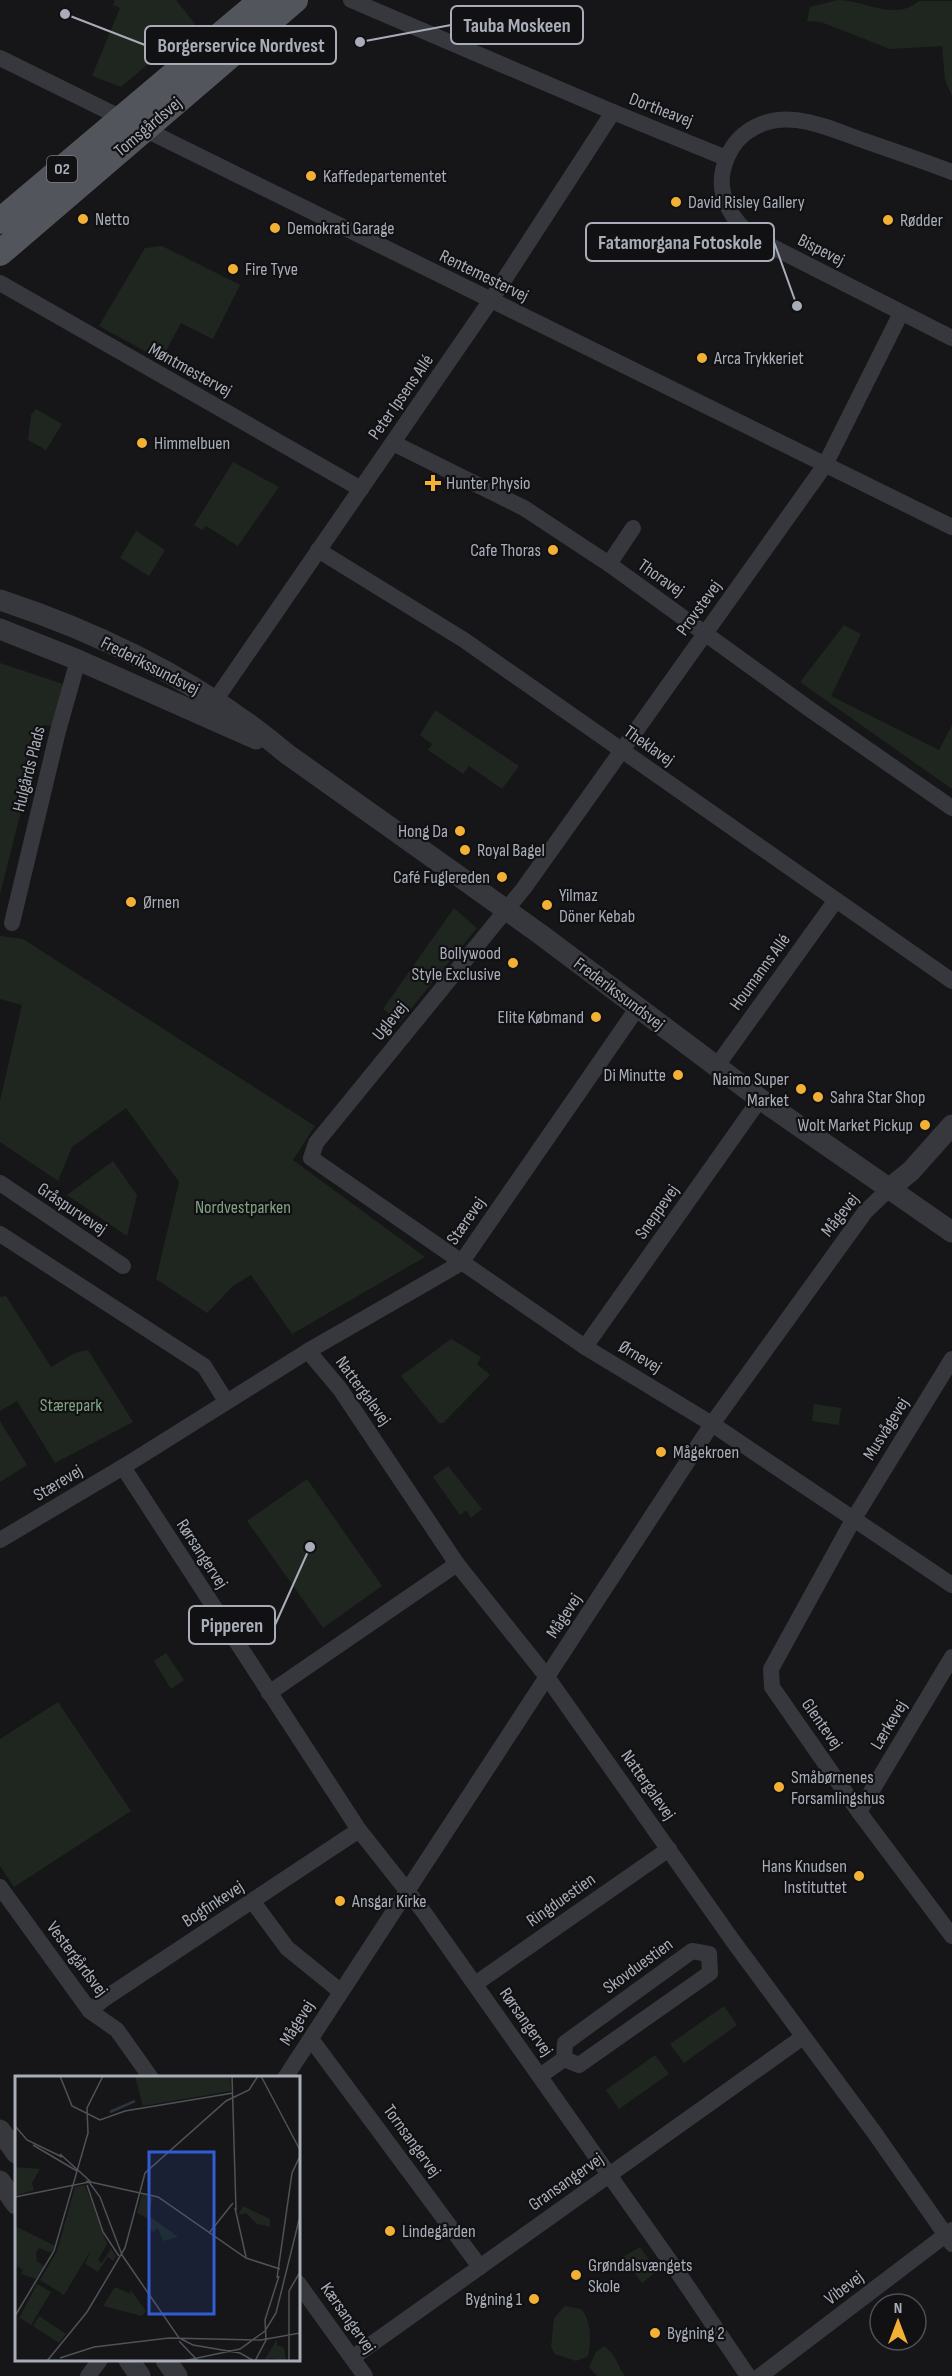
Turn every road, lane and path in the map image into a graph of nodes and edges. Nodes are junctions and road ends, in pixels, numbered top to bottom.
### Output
1 (262, 0) edge
2 (296, 0) edge
3 (351, 0) edge
4 (0, 58) edge
5 (613, 112) junction
6 (123, 116) junction
7 (146, 128) junction
8 (726, 158) junction
9 (952, 172) edge
10 (0, 221) edge
11 (0, 253) edge
12 (0, 284) edge
13 (491, 300) junction
14 (902, 314) junction
15 (952, 338) edge
16 (393, 443) junction
17 (825, 465) junction
18 (361, 489) junction
19 (952, 527) edge
20 (633, 528) dead end
21 (318, 550) junction
22 (609, 564) junction
23 (3, 602) edge
24 (0, 629) edge
25 (706, 633) junction
26 (78, 660) junction
27 (211, 707) junction
28 (621, 750) junction
29 (952, 807) edge
30 (836, 900) junction
31 (505, 910) junction
32 (12, 923) dead end
33 (952, 981) edge
34 (638, 1007) junction
35 (716, 1067) junction
36 (760, 1100) junction
37 (952, 1125) edge
38 (311, 1158) joint
39 (0, 1183) edge
40 (890, 1188) junction
41 (952, 1232) edge
42 (0, 1234) edge
43 (461, 1263) junction
44 (123, 1266) dead end
45 (585, 1347) junction
46 (308, 1351) junction
47 (952, 1359) edge
48 (226, 1401) junction
49 (712, 1424) junction
50 (123, 1467) junction
51 (853, 1520) junction
52 (0, 1540) edge
53 (457, 1563) junction
54 (952, 1585) edge
55 (952, 1657) edge
56 (548, 1677) junction
57 (269, 1693) junction
58 (859, 1812) junction
59 (358, 1830) junction
60 (669, 1849) junction
61 (0, 1887) edge
62 (406, 1893) junction
63 (253, 1902) junction
64 (952, 1936) edge
65 (475, 1984) junction
66 (340, 1990) junction
67 (90, 2012) junction
68 (803, 2037) junction
69 (311, 2039) junction
70 (564, 2059) junction
71 (151, 2076) edge
72 (286, 2076) edge
73 (540, 2076) junction
74 (0, 2130) edge
75 (15, 2152) edge
76 (609, 2175) junction
77 (0, 2181) edge
78 (15, 2203) edge
79 (950, 2236) edge
80 (480, 2267) junction
81 (300, 2286) edge
82 (352, 2358) junction
83 (99, 2361) edge
84 (130, 2361) edge
85 (167, 2361) edge
86 (88, 2376) edge
87 (140, 2376) edge
88 (177, 2376) edge
89 (365, 2376) edge
90 (748, 2376) edge
91 (760, 2376) edge

1 - 6 main road, Tomsgårdsvej / O2
2 - 7 main road, Tomsgårdsvej / O2
3 - 5 street, Dortheavej
4 - 6 street, Rentemestervej
5 - 8 street, Dortheavej
5 - 13 street, Peter Ipsens Allé
6 - 7 street, Rentemestervej
6 - 10 main road, Tomsgårdsvej / O2
7 - 11 main road, Tomsgårdsvej / O2
7 - 13 street, Rentemestervej
8 - 9 street
8 - 14 street, Bispevej
12 - 18 street, Møntmestervej
13 - 16 street, Peter Ipsens Allé
13 - 17 street, Rentemestervej
14 - 15 street, Bispevej
14 - 17 street, Provstevej
16 - 18 street, Peter Ipsens Allé
16 - 22 street, Thoravej
17 - 19 street, Rentemestervej
17 - 25 street, Provstevej
18 - 21 street, Peter Ipsens Allé
20 - 22 street
21 - 27 street, Peter Ipsens Allé
21 - 28 street, Theklavej
22 - 25 street, Thoravej
23 - 27 street, Frederikssundsvej
24 - 26 street, Frederikssundsvej
25 - 28 street, Provstevej
25 - 29 street, Thoravej
26 - 27 street, Frederikssundsvej
26 - 32 street, Hulgårds Plads
27 - 31 street, Frederikssundsvej
28 - 30 street, Theklavej
28 - 31 street, Provstevej
30 - 33 street, Theklavej
30 - 35 street, Houmanns Allé
31 - 34 street, Frederikssundsvej
31 - 38 street, Uglevej
34 - 35 street, Frederikssundsvej
34 - 43 street, Stærevej
35 - 36 street, Frederikssundsvej
36 - 40 street, Frederikssundsvej
36 - 45 street, Sneppevej
37 - 40 street
38 - 43 street, Ørnevej
39 - 44 street, Gråspurvevej
40 - 41 street, Frederikssundsvej
40 - 49 street, Mågevej
42 - 48 street
43 - 45 street, Ørnevej
43 - 46 street, Stærevej
45 - 49 street, Ørnevej
46 - 48 street, Stærevej
46 - 53 street, Nattergalevej
47 - 51 street, Musvågevej
48 - 50 street, Stærevej
49 - 51 street, Ørnevej
49 - 56 street, Mågevej
50 - 52 street, Stærevej
50 - 57 street, Rørsangervej
51 - 54 street, Ørnevej
51 - 58 street, Glentevej
53 - 56 street, Nattergalevej
53 - 57 street
55 - 58 street, Lærkevej
56 - 60 street, Nattergalevej
56 - 62 street, Mågevej
57 - 59 street, Rørsangervej
58 - 64 street, Glentevej
59 - 62 street, Rørsangervej
59 - 63 street, Bogfinkevej
60 - 65 street, Ringduestien
60 - 68 street, Nattergalevej
61 - 67 street, Vestergårdsvej
62 - 65 street, Rørsangervej
62 - 66 street, Mågevej
63 - 66 street
63 - 67 street, Bogfinkevej
65 - 73 street, Rørsangervej
66 - 69 street, Mågevej
67 - 71 street, Vestergårdsvej
68 - 76 street, Gransangervej
68 - 79 street, Nattergalevej
69 - 72 street, Mågevej
69 - 80 street, Tornsangervej
70 - 70 street, Skovduestien
70 - 73 street, Skovduestien
73 - 76 street, Rørsangervej
74 - 75 street
76 - 80 street, Gransangervej
76 - 90 street, Rørsangervej
77 - 78 street
79 - 91 street, Vibevej
80 - 82 street, Gransangervej
81 - 82 street, Kærsangervej
82 - 89 street, Kærsangervej
83 - 86 street
84 - 87 street
85 - 88 street

